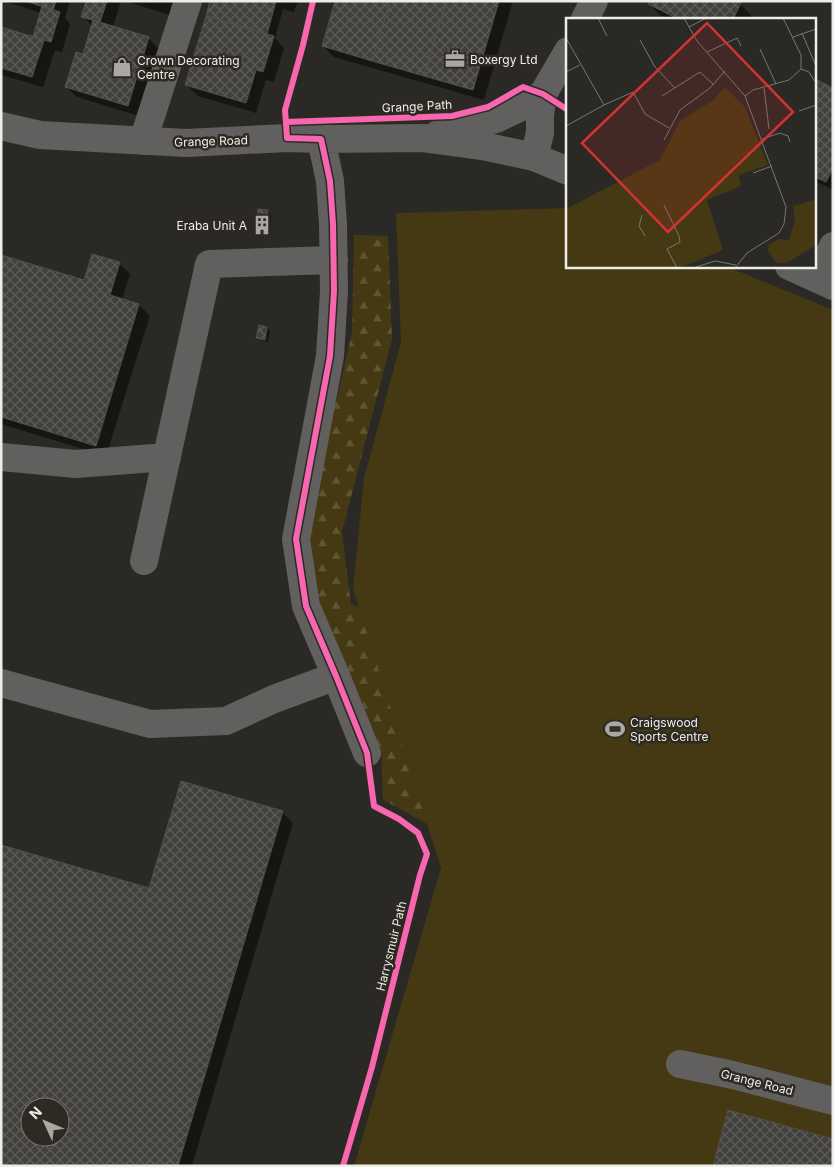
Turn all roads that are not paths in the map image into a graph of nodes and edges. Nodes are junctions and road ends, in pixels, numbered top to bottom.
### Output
1 (188, 1) edge
2 (594, 1) edge
3 (586, 18) edge
4 (566, 54) edge
5 (543, 94) junction
6 (1, 126) edge
7 (422, 138) junction
8 (321, 139) junction
9 (143, 140) junction
10 (534, 157) junction
11 (566, 170) edge
12 (833, 246) edge
13 (334, 260) junction
14 (794, 268) edge
15 (825, 282) edge
16 (1, 457) edge
17 (167, 457) junction
18 (144, 561) dead end
19 (336, 676) junction
20 (1, 683) edge
21 (367, 753) dead end
22 (680, 1064) dead end
23 (833, 1101) edge

1 - 9 street
2 - 3 street
4 - 5 street, Grange Road
5 - 7 street, Grange Road
5 - 10 street, Grange Road
6 - 9 street, Grange Road
7 - 8 street, Grange Road
7 - 10 street, Grange Road
8 - 9 street, Grange Road
8 - 13 street
10 - 11 street, Grange Road
12 - 15 street
13 - 17 street
13 - 19 street
14 - 15 street
16 - 17 street
17 - 18 street
19 - 20 street
19 - 21 street
22 - 23 street, Grange Road

